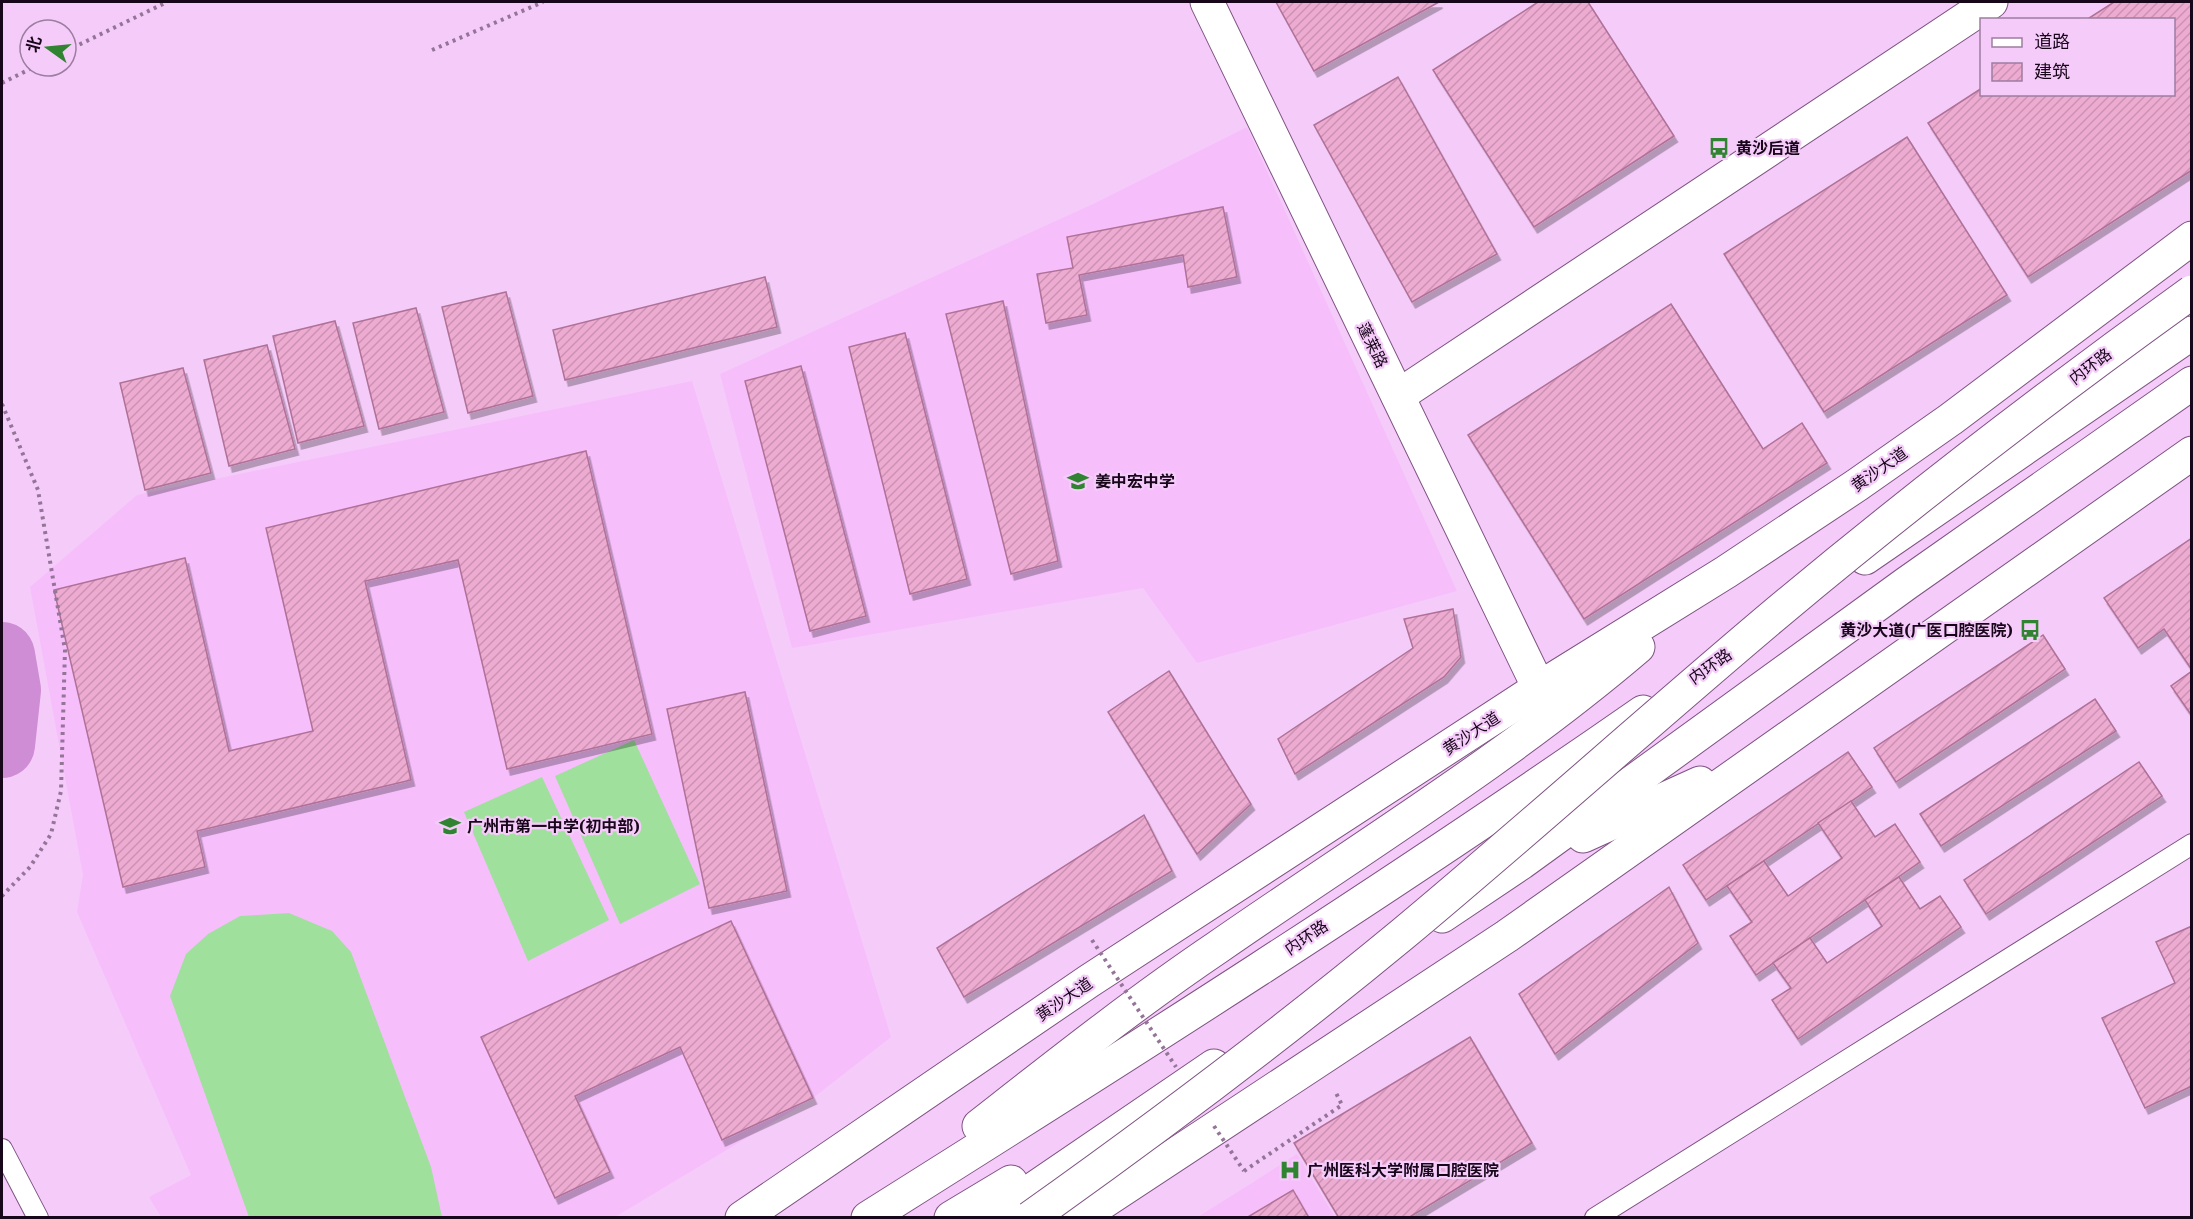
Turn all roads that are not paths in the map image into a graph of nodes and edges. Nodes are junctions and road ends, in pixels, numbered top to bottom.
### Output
1 (1207, 2) edge
2 (1991, 2) edge
3 (2192, 238) edge
4 (2192, 292) edge
5 (2192, 333) edge
6 (2192, 383) edge
7 (1398, 396) junction
8 (2192, 453) edge
9 (1726, 572) junction
10 (1539, 688) junction
11 (1768, 753) junction
12 (2192, 844) edge
13 (1521, 863) junction
14 (1097, 1143) junction
15 (2, 1149) edge
16 (38, 1218) edge
17 (742, 1218) edge
18 (862, 1218) edge
19 (868, 1218) edge
20 (951, 1218) edge
21 (991, 1218) edge
22 (1030, 1218) edge
23 (1079, 1218) edge
24 (1595, 1218) edge

1 - 7 main road, 蓬莱路
2 - 7 main road
3 - 9 main road, 黄沙大道
4 - 22 main road, 内环路, bridge
5 - 19 main road, 内环路
6 - 13 main road
7 - 10 main road, 蓬莱路
8 - 11 main road
9 - 10 main road, 黄沙大道
9 - 18 main road
10 - 17 main road, 黄沙大道
11 - 13 main road
11 - 23 main road
12 - 24 lane
13 - 14 main road
14 - 20 main road
14 - 21 main road
15 - 16 lane

